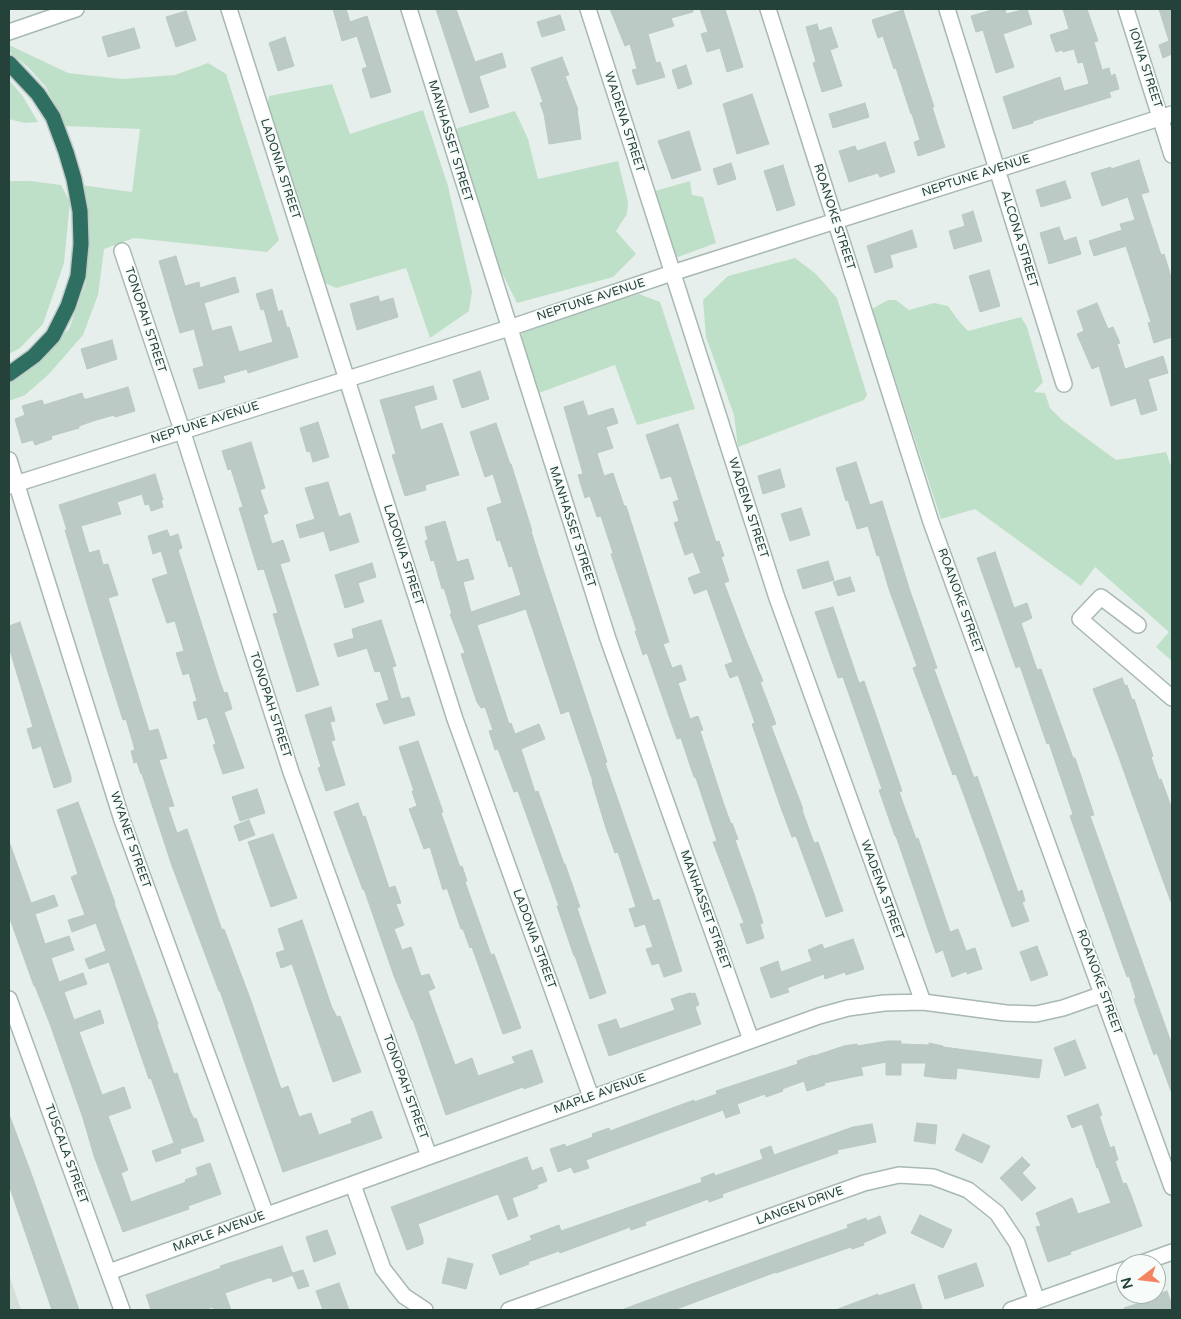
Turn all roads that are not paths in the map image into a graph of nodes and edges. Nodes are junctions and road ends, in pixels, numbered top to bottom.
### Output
1 (76, 9) edge
2 (229, 9) edge
3 (409, 9) edge
4 (588, 9) edge
5 (768, 9) edge
6 (947, 9) edge
7 (1126, 9) edge
8 (9, 32) edge
9 (9, 63) edge
10 (1166, 116) edge
11 (1172, 155) edge
12 (998, 169) junction
13 (835, 221) junction
14 (122, 251) dead end
15 (672, 273) junction
16 (509, 328) junction
17 (9, 374) edge
18 (347, 378) junction
19 (1064, 384) dead end
20 (182, 430) junction
21 (9, 460) edge
22 (12, 485) edge
23 (1138, 625) dead end
24 (1172, 698) edge
25 (1103, 994) junction
26 (9, 999) edge
27 (923, 1002) junction
28 (751, 1040) junction
29 (591, 1097) junction
30 (429, 1156) junction
31 (353, 1184) junction
32 (1172, 1187) edge
33 (266, 1215) junction
34 (108, 1272) junction
35 (1116, 1273) edge
36 (1037, 1301) junction
37 (122, 1310) edge
38 (425, 1310) edge
39 (509, 1310) edge
40 (1012, 1310) edge

1 - 8 street
2 - 18 street, LADONIA STREET
3 - 16 street, MANHASSET STREET
4 - 15 street, WADENA STREET
5 - 13 street, ROANOKE STREET
6 - 12 street, ALCONA STREET
7 - 10 street, IONIA STREET
9 - 17 highway
10 - 11 street, IONIA STREET
10 - 12 street, NEPTUNE AVENUE
12 - 13 street, NEPTUNE AVENUE
12 - 19 street, ALCONA STREET
13 - 15 street, NEPTUNE AVENUE
13 - 25 street, ROANOKE STREET
14 - 20 street, TONOPAH STREET
15 - 16 street, NEPTUNE AVENUE
15 - 27 street, WADENA STREET
16 - 18 street, NEPTUNE AVENUE
16 - 28 street, MANHASSET STREET
18 - 20 street, NEPTUNE AVENUE
18 - 29 street, LADONIA STREET
20 - 22 street, NEPTUNE AVENUE
20 - 30 street, TONOPAH STREET
21 - 22 street, WYANET STREET
22 - 33 street, WYANET STREET
23 - 24 street
25 - 27 street, MAPLE AVENUE
25 - 32 street, ROANOKE STREET
26 - 34 street, TUSCALA STREET
27 - 28 street, MAPLE AVENUE
28 - 29 street, MAPLE AVENUE
29 - 30 street, MAPLE AVENUE
30 - 31 street, MAPLE AVENUE
31 - 33 street, MAPLE AVENUE
31 - 38 street
33 - 34 street, MAPLE AVENUE
34 - 37 street, TUSCALA STREET
35 - 36 street
36 - 39 street, LANGEN DRIVE
36 - 40 street

